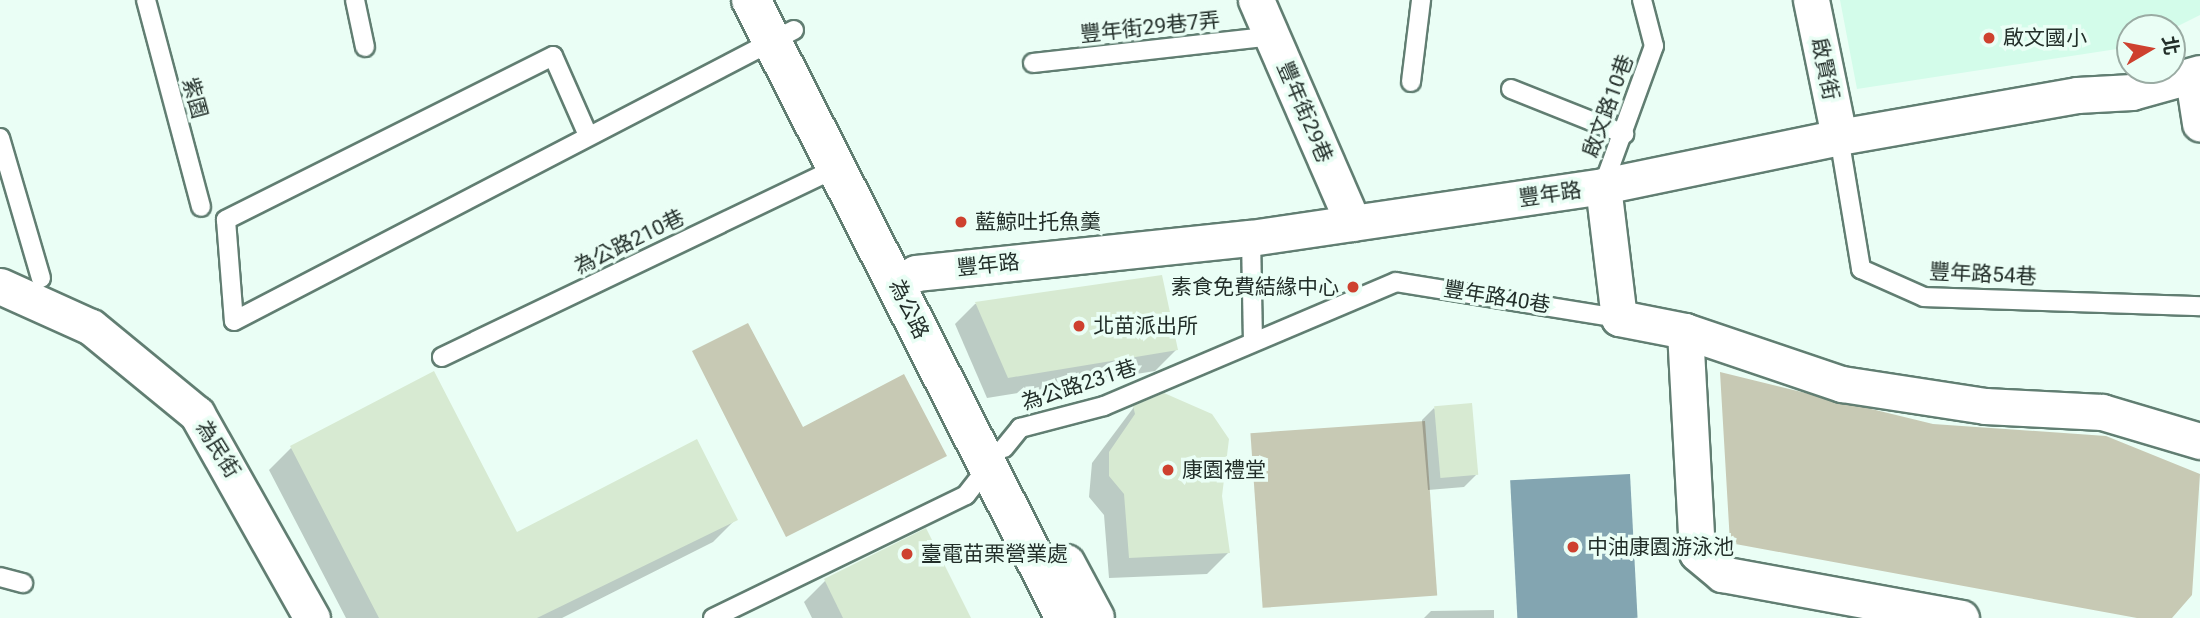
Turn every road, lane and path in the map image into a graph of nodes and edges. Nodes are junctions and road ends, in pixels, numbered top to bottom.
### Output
1 (146, 0) edge
2 (355, 0) edge
3 (751, 0) edge
4 (1256, 0) edge
5 (1421, 0) edge
6 (1642, 0) edge
7 (1811, 0) edge
8 (783, 25) edge
9 (1272, 36) junction
10 (365, 47) dead end
11 (1033, 63) dead end
12 (2198, 77) edge
13 (1411, 82) dead end
14 (1511, 89) dead end
15 (2200, 123) edge
16 (587, 133) junction
17 (1624, 134) junction
18 (1839, 137) junction
19 (0, 138) edge
20 (836, 168) junction
21 (1603, 186) junction
22 (201, 207) dead end
23 (1353, 223) junction
24 (1251, 238) junction
25 (41, 278) dead end
26 (906, 278) junction
27 (0, 286) edge
28 (2200, 306) edge
29 (1619, 318) junction
30 (1685, 331) junction
31 (1253, 341) junction
32 (442, 357) dead end
33 (2200, 441) edge
34 (995, 458) junction
35 (0, 577) edge
36 (23, 583) dead end
37 (312, 618) edge
38 (713, 618) edge
39 (1065, 618) edge
40 (1095, 618) edge
41 (1961, 618) edge

1 - 22 lane, 紫園
2 - 10 lane
3 - 8 street, 為公路
4 - 9 street, 豐年街29巷
5 - 13 lane
6 - 17 lane, 啟文路10巷
7 - 18 street, 啟賢街
8 - 16 lane
8 - 20 street, 為公路
8 - 26 street, 為公路
9 - 11 lane, 豐年街29巷7弄
9 - 23 street, 豐年街29巷
12 - 15 street
12 - 18 street, 豐年路
14 - 17 lane
16 - 16 lane
17 - 21 lane, 啟文路10巷
18 - 21 street, 豐年路
18 - 28 lane, 豐年路54巷
19 - 25 lane
20 - 26 street, 為公路
20 - 32 lane, 為公路210巷
21 - 23 street, 豐年路
21 - 29 street
23 - 24 street, 豐年路
24 - 26 street, 豐年路
24 - 31 lane
26 - 34 street, 為公路
27 - 37 street, 為民街
29 - 30 street
29 - 31 lane, 豐年路40巷
30 - 33 street
30 - 41 street
31 - 34 lane, 為公路231巷
34 - 38 lane, 為公路231巷
34 - 39 street, 為公路
34 - 40 street, 為公路
35 - 36 lane

